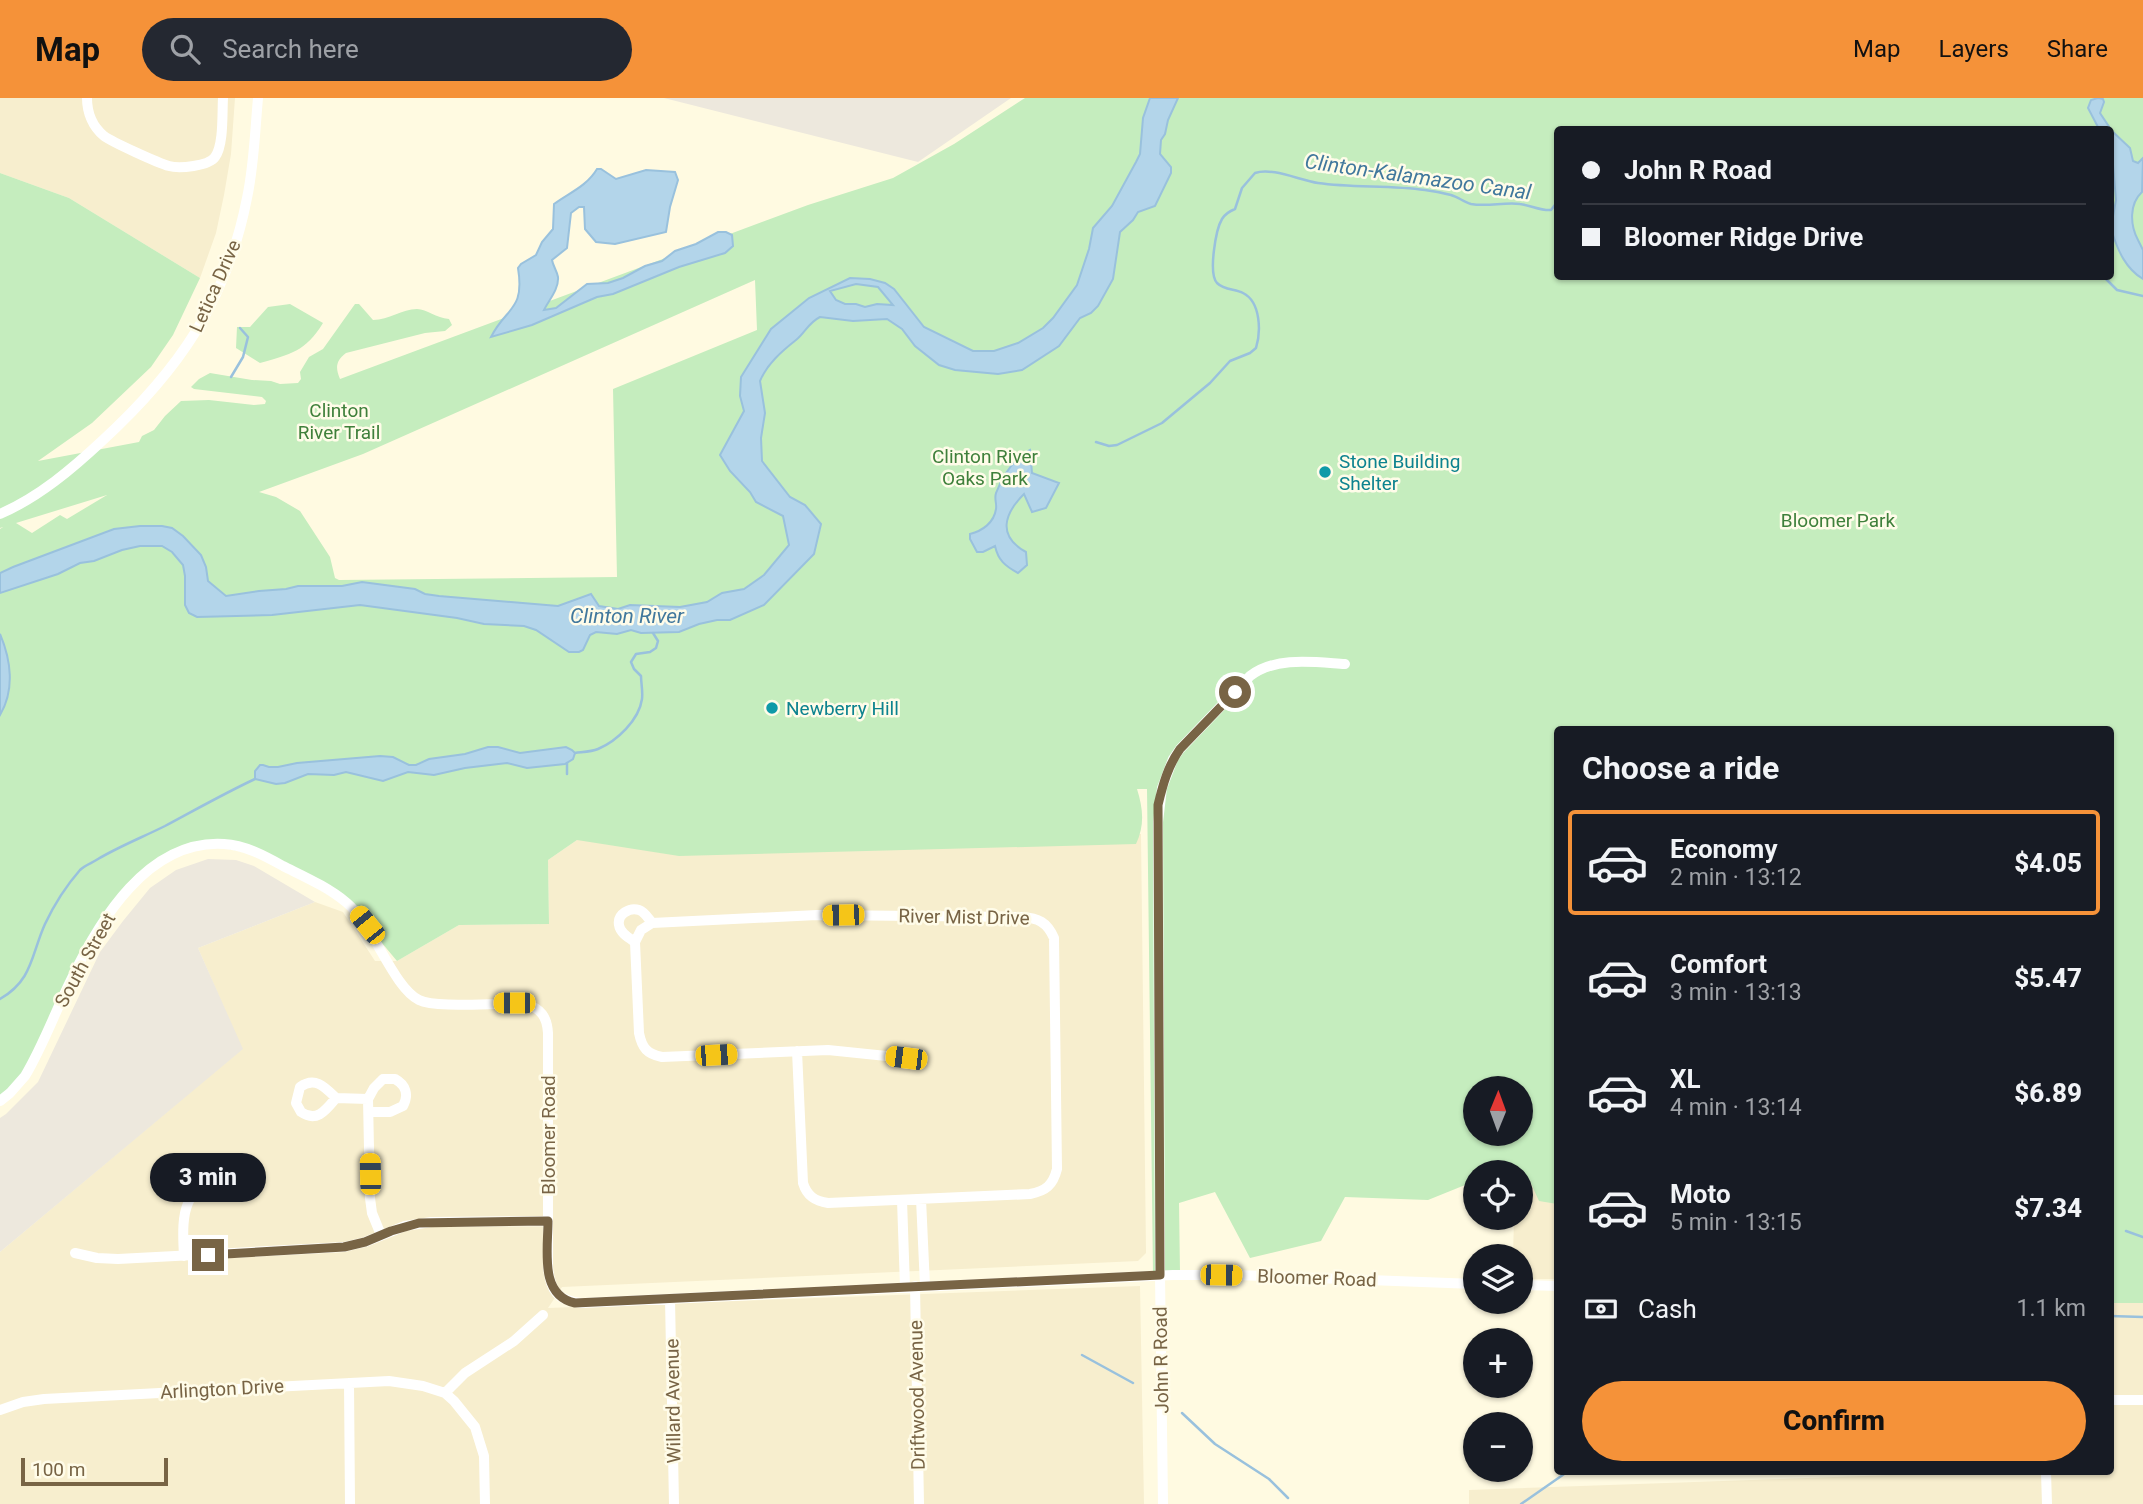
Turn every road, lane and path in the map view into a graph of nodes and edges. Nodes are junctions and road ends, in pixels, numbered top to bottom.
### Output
1 (87, 98) edge
2 (223, 98) edge
3 (258, 98) edge
4 (0, 514) edge
5 (1345, 664) dead end
6 (197, 846) joint
7 (652, 923) junction
8 (635, 942) junction
9 (797, 1051) junction
10 (906, 1058) dead end
11 (336, 1098) dead end
12 (368, 1098) junction
13 (0, 1101) edge
14 (369, 1112) junction
15 (223, 1164) dead end
16 (921, 1199) junction
17 (902, 1200) junction
18 (548, 1221) junction
19 (381, 1235) junction
20 (75, 1253) dead end
21 (184, 1256) junction
22 (1160, 1275) junction
23 (1463, 1284) edge
24 (1533, 1285) edge
25 (915, 1286) junction
26 (1554, 1286) edge
27 (670, 1299) junction
28 (542, 1315) dead end
29 (349, 1383) junction
30 (445, 1393) junction
31 (2143, 1400) edge
32 (2114, 1401) edge
33 (0, 1410) edge
34 (2046, 1475) edge
35 (350, 1504) edge
36 (485, 1504) edge
37 (674, 1504) edge
38 (919, 1504) edge
39 (1163, 1504) edge
40 (2046, 1504) edge

1 - 2 street
3 - 4 street, Letica Drive
5 - 22 street, John R Road
6 - 13 street, South Street
6 - 18 street, Bloomer Road
7 - 8 street
7 - 8 street, River Mist Drive
7 - 16 street, River Mist Drive
8 - 9 street, River Mist Drive
9 - 10 street
9 - 17 street, River Mist Drive
11 - 12 street
12 - 14 street
12 - 14 street
14 - 19 street
15 - 21 street
16 - 17 street, River Mist Drive
16 - 25 street
17 - 25 street
18 - 19 street
18 - 27 street, Bloomer Road
19 - 21 street
20 - 21 street
22 - 23 street, Bloomer Road
22 - 25 street, Bloomer Road
22 - 39 street, John R Road
24 - 26 street
25 - 27 street, Bloomer Road
25 - 38 street, Driftwood Avenue
27 - 37 street, Willard Avenue
28 - 30 street
29 - 30 street, Arlington Drive
29 - 33 street, Arlington Drive
29 - 35 street
30 - 36 street
31 - 32 street
34 - 40 street

